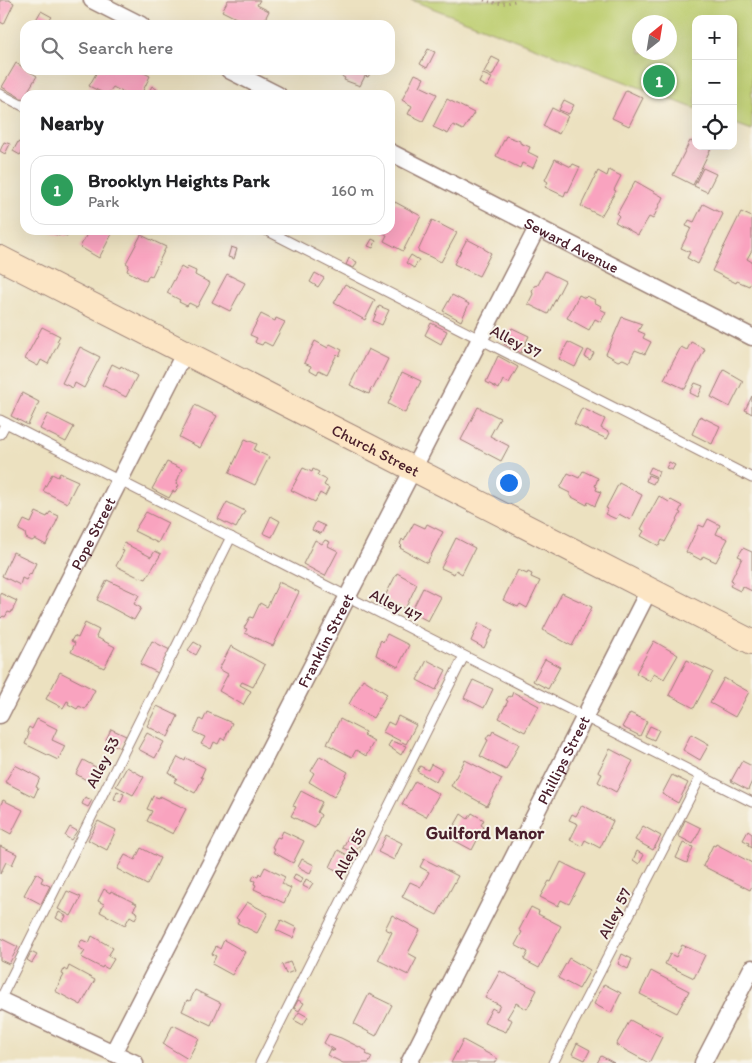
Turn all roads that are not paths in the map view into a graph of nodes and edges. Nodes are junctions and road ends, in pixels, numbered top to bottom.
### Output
1 (92, 0) edge
2 (131, 20) edge
3 (239, 75) edge
4 (268, 90) edge
5 (0, 94) edge
6 (20, 104) edge
7 (395, 155) edge
8 (537, 228) junction
9 (276, 235) edge
10 (0, 258) edge
11 (752, 337) edge
12 (480, 339) junction
13 (185, 352) junction
14 (3, 421) edge
15 (0, 434) edge
16 (413, 469) junction
17 (752, 478) edge
18 (119, 481) junction
19 (231, 537) junction
20 (649, 590) junction
21 (348, 597) junction
22 (752, 642) edge
23 (464, 656) junction
24 (0, 715) edge
25 (584, 717) junction
26 (701, 776) junction
27 (752, 802) edge
28 (752, 968) edge
29 (0, 1000) edge
30 (113, 1053) junction
31 (135, 1063) edge
32 (260, 1063) edge
33 (409, 1063) edge
34 (553, 1063) edge
35 (703, 1063) edge

1 - 2 street
3 - 4 street
5 - 6 lane
7 - 8 street, Seward Avenue
8 - 11 street, Seward Avenue
8 - 12 street, Franklin Street
9 - 12 lane, Alley 37
10 - 13 main road, Church Street
12 - 16 street, Franklin Street
12 - 17 lane, Alley 37
13 - 16 main road, Church Street
13 - 18 street, Pope Street
14 - 15 lane
14 - 18 lane, Alley 47
16 - 20 main road, Church Street
16 - 21 street, Franklin Street
18 - 19 lane, Alley 47
18 - 24 street, Pope Street
19 - 21 lane, Alley 47
19 - 29 lane, Alley 53
20 - 22 main road, Church Street
20 - 25 street, Phillips Street
21 - 23 lane, Alley 47
21 - 30 street, Franklin Street
23 - 25 lane, Alley 47
23 - 32 lane, Alley 55
25 - 26 lane, Alley 47
25 - 33 street, Phillips Street
26 - 27 lane, Alley 47
26 - 34 lane, Alley 57
28 - 35 street
29 - 30 street
30 - 31 street

